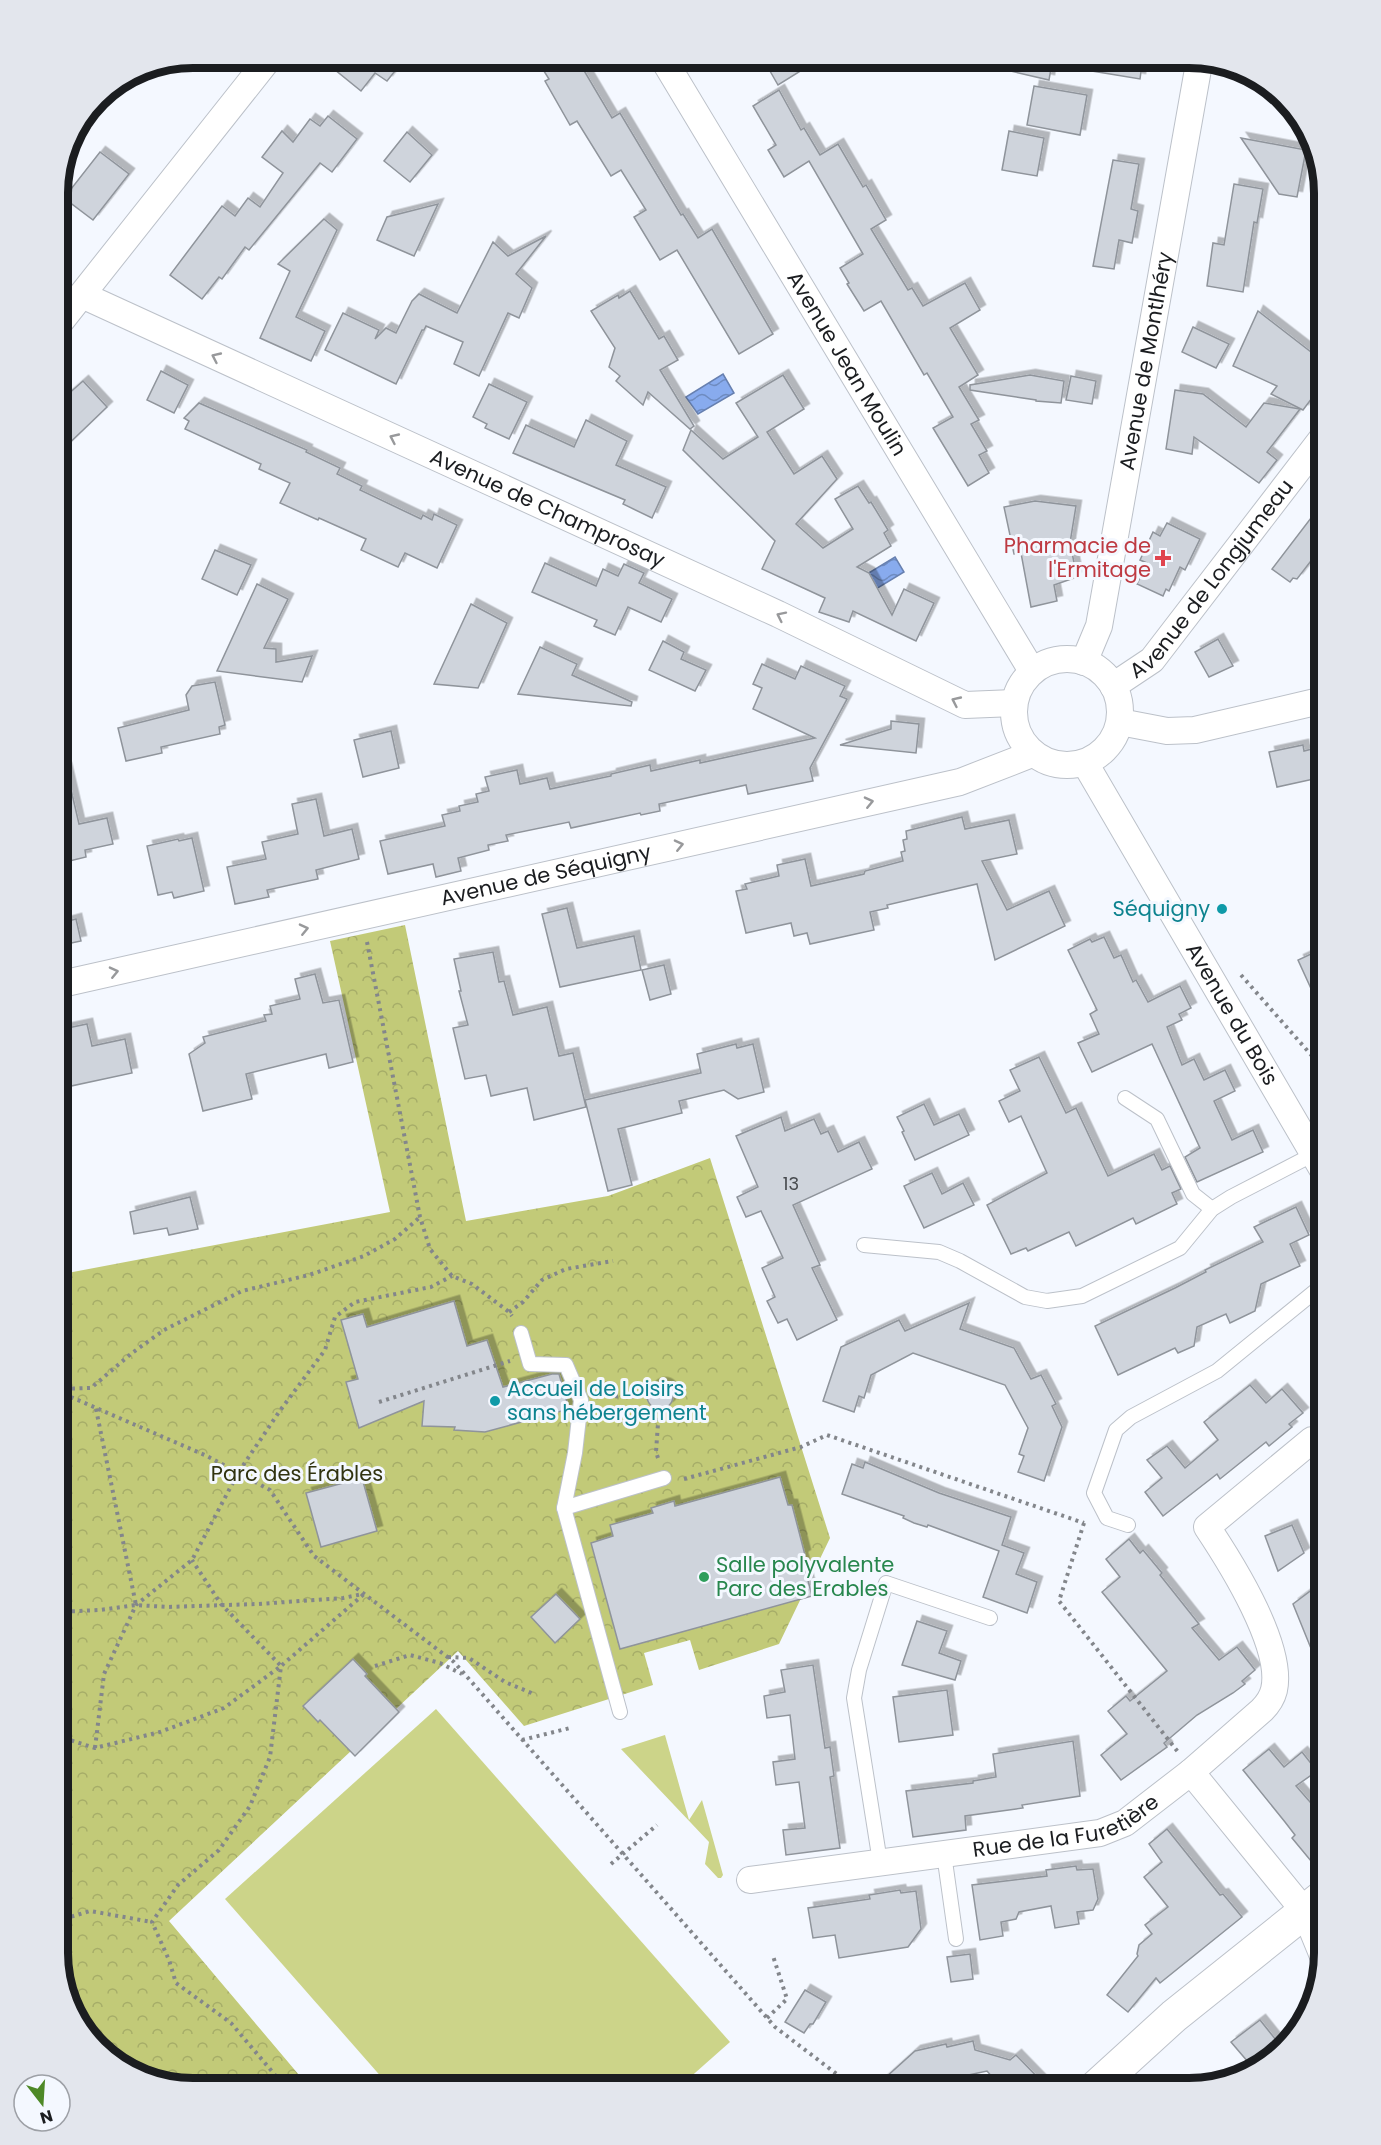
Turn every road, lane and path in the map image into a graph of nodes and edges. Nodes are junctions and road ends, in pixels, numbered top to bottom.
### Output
1 (261, 68) edge
2 (669, 68) edge
3 (1198, 68) edge
4 (82, 295) junction
5 (68, 312) edge
6 (1313, 450) edge
7 (1084, 662) junction
8 (1032, 672) junction
9 (1113, 686) junction
10 (1014, 703) junction
11 (1313, 703) edge
12 (1120, 722) junction
13 (1032, 754) junction
14 (1085, 763) junction
15 (361, 916) junction
16 (68, 983) edge
17 (1125, 1098) dead end
18 (1313, 1153) edge
19 (1313, 1165) edge
20 (1212, 1209) junction
21 (420, 1217) junction
22 (864, 1245) dead end
23 (613, 1261) dead end
24 (452, 1276) junction
25 (1313, 1293) edge
26 (509, 1312) junction
27 (521, 1333) joint
28 (527, 1356) junction
29 (68, 1389) edge
30 (68, 1396) edge
31 (579, 1396) junction
32 (647, 1397) dead end
33 (379, 1402) dead end
34 (95, 1409) junction
35 (659, 1409) dead end
36 (1312, 1440) dead end
37 (237, 1473) junction
38 (664, 1478) junction
39 (1094, 1493) junction
40 (564, 1508) junction
41 (1084, 1523) junction
42 (1128, 1525) dead end
43 (192, 1560) junction
44 (364, 1594) junction
45 (221, 1604) junction
46 (136, 1605) junction
47 (68, 1611) edge
48 (990, 1618) dead end
49 (447, 1657) junction
50 (281, 1666) junction
51 (375, 1666) dead end
52 (466, 1676) junction
53 (534, 1694) dead end
54 (620, 1712) dead end
55 (570, 1728) dead end
56 (68, 1739) edge
57 (522, 1740) junction
58 (96, 1748) junction
59 (1191, 1772) junction
60 (657, 1825) dead end
61 (623, 1854) junction
62 (944, 1854) junction
63 (880, 1862) junction
64 (611, 1864) dead end
65 (750, 1880) dead end
66 (1313, 1902) edge
67 (1313, 1906) edge
68 (68, 1918) edge
69 (152, 1923) junction
70 (956, 1939) dead end
71 (773, 1956) dead end
72 (767, 2018) junction
73 (277, 2077) edge
74 (841, 2078) edge
75 (1106, 2078) edge

1 - 4 street
2 - 8 street, Avenue Jean Moulin
3 - 7 street, Avenue de Montlhéry
4 - 5 street
10 -> 4 street, Avenue de Champrosay
6 - 9 street, Avenue de Longjumeau
7 - 8 street
7 - 9 street
8 - 10 street
9 - 12 street
10 - 13 street
11 - 12 street
12 - 14 street
13 - 14 street
15 -> 13 street, Avenue de Séquigny
14 - 18 street, Avenue du Bois
16 -> 15 street, Avenue de Séquigny
15 - 21 path
17 - 20 lane
19 - 20 lane
20 - 22 lane
21 - 24 path
21 - 29 path
23 - 26 path
24 - 26 path
24 - 37 path
25 - 39 lane
26 - 27 path
27 - 28 lane
28 - 31 lane
28 - 33 path
30 - 34 path
31 - 32 path
31 - 40 lane
34 - 37 path
34 - 46 path
35 - 38 path
36 - 59 street, Rue de la Furetière
37 - 43 path
37 - 44 path
38 - 40 lane
38 - 41 path
39 - 41 path
39 - 42 lane
40 - 54 lane
41 - 59 path
43 - 45 path
43 - 46 path
44 - 45 path
44 - 49 path
44 - 50 path
45 - 46 path
45 - 50 path
46 - 47 path
46 - 58 path
48 - 63 lane
49 - 52 path
49 - 53 path
50 - 58 path
50 - 69 path
51 - 52 path
52 - 57 path
55 - 57 path
56 - 58 path
57 - 61 path
59 - 62 street, Rue de la Furetière
59 - 66 street
60 - 61 path
61 - 64 path
61 - 72 path
62 - 63 street, Rue de la Furetière
62 - 70 lane
63 - 65 street, Rue de la Furetière
67 - 75 street
68 - 69 path
69 - 73 path
71 - 72 path
72 - 74 path

